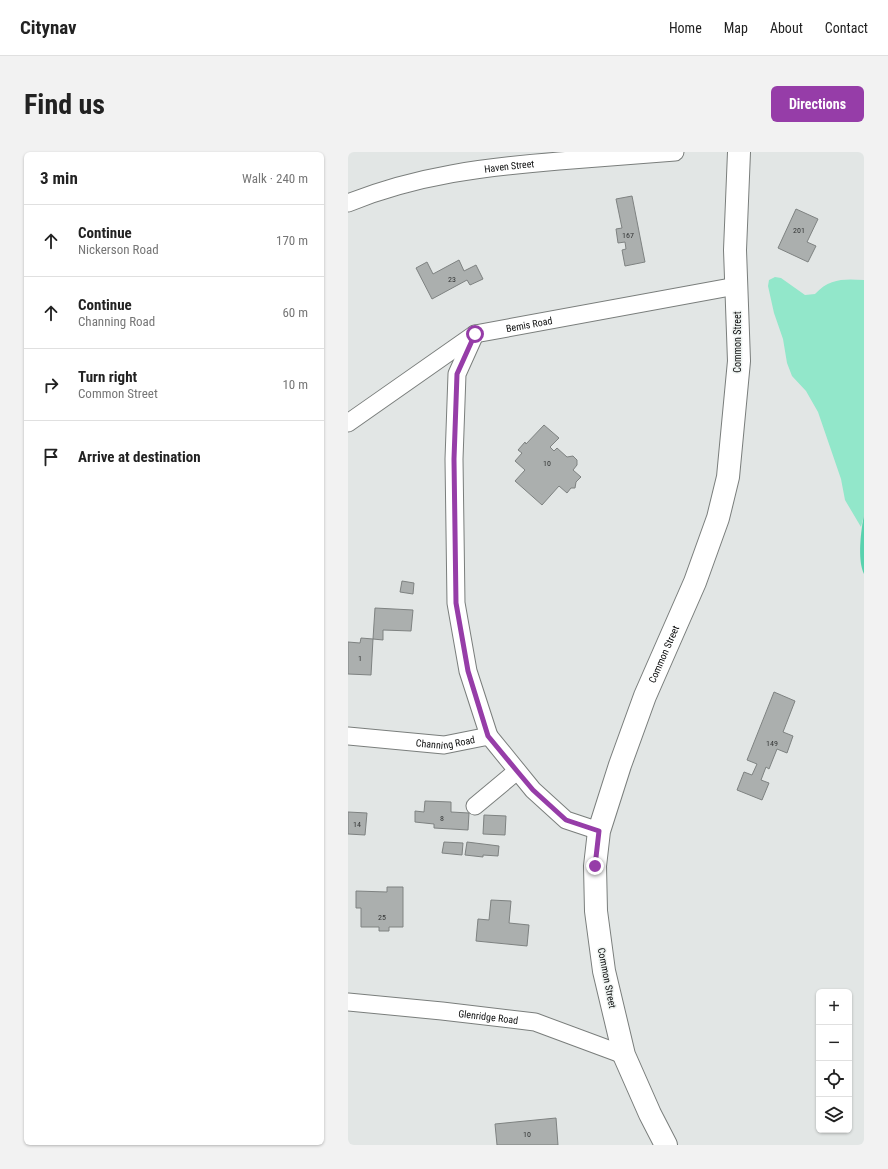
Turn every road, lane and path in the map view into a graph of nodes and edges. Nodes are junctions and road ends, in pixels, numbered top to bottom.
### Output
1 (675, 152) edge
2 (739, 152) edge
3 (348, 204) edge
4 (736, 286) junction
5 (475, 334) junction
6 (348, 423) edge
7 (348, 736) edge
8 (488, 736) junction
9 (517, 771) junction
10 (475, 806) dead end
11 (599, 831) junction
12 (348, 1002) edge
13 (624, 1055) junction
14 (666, 1145) edge

1 - 3 street, Haven Street
2 - 4 main road, Common Street
4 - 5 street, Bemis Road
4 - 11 main road, Common Street
5 - 6 street, Bemis Road
5 - 8 street
7 - 8 street, Channing Road
8 - 9 street, Channing Road
9 - 10 street
9 - 11 street, Channing Road
11 - 13 main road, Common Street
12 - 13 street, Glenridge Road
13 - 14 main road, Common Street

